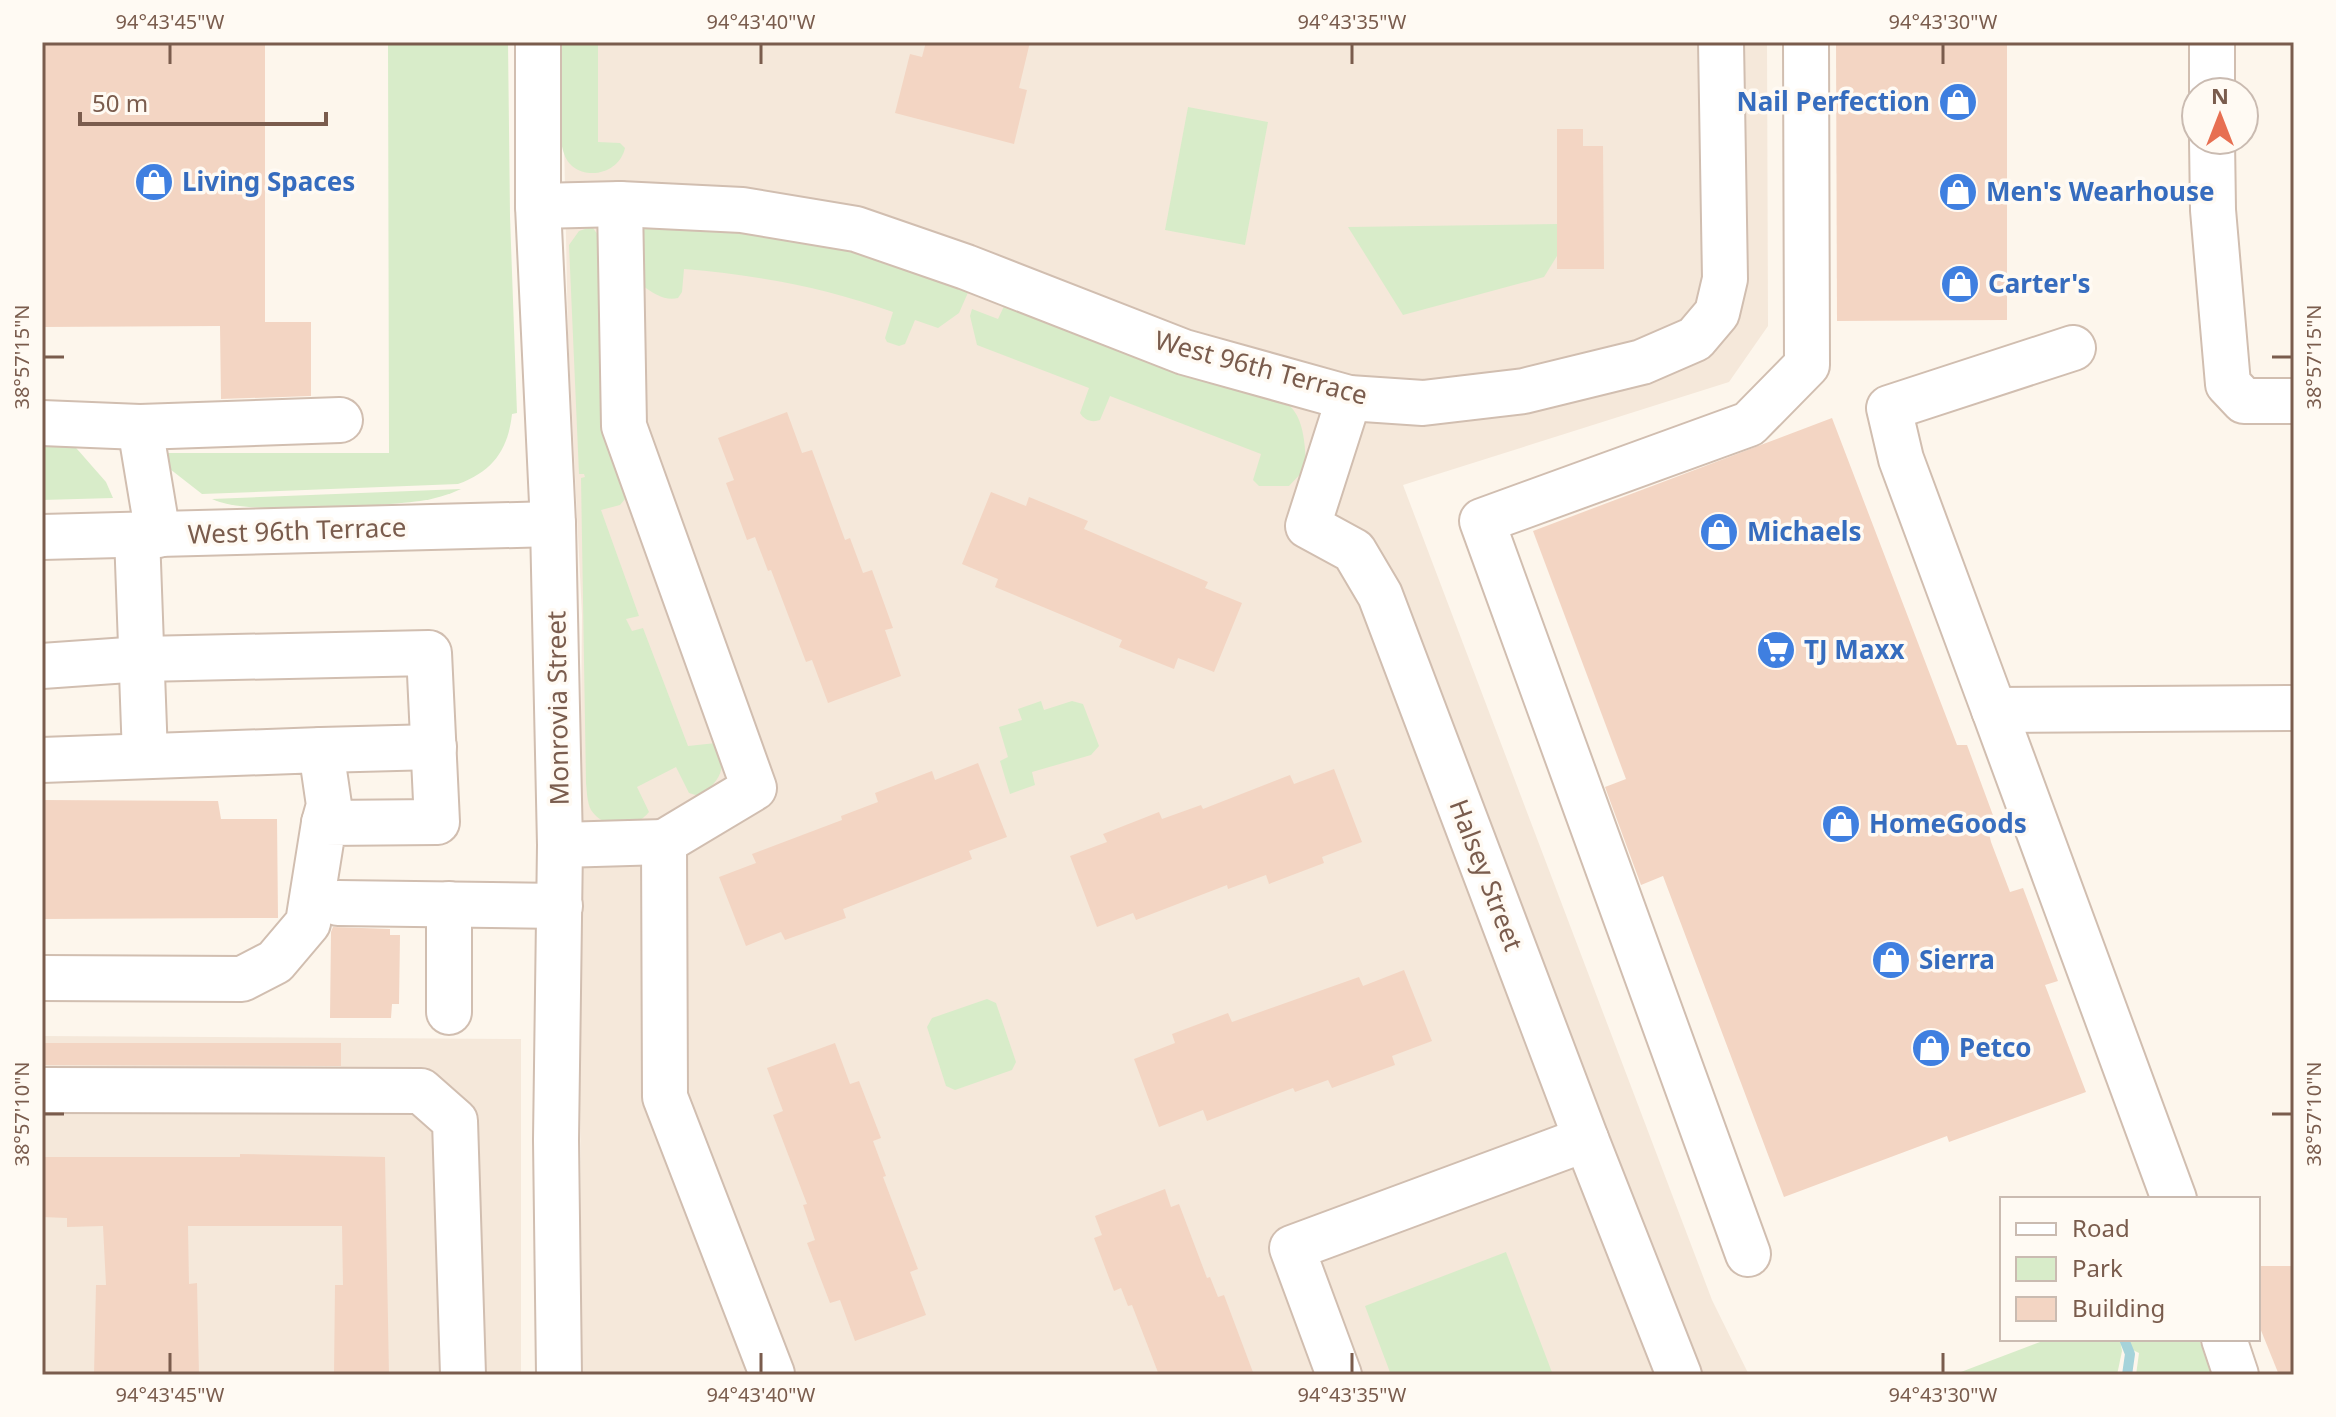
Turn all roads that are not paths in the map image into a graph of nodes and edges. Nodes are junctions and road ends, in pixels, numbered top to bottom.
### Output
1 (538, 42) edge
2 (1806, 42) edge
3 (2212, 42) edge
4 (1721, 45) edge
5 (2212, 76) edge
6 (2212, 156) edge
7 (620, 204) junction
8 (538, 206) junction
9 (2073, 348) dead end
10 (1349, 398) junction
11 (2294, 401) edge
12 (340, 420) dead end
13 (42, 423) edge
14 (140, 427) junction
15 (553, 524) junction
16 (148, 535) junction
17 (42, 537) edge
18 (142, 659) junction
19 (42, 666) edge
20 (2294, 708) edge
21 (1994, 710) junction
22 (434, 747) junction
23 (321, 750) junction
24 (145, 756) junction
25 (42, 760) edge
26 (324, 823) junction
27 (664, 842) junction
28 (560, 845) junction
29 (338, 903) dead end
30 (449, 904) junction
31 (560, 906) junction
32 (42, 978) edge
33 (449, 1012) dead end
34 (42, 1090) edge
35 (1586, 1139) junction
36 (2173, 1197) edge
37 (1748, 1254) dead end
38 (2225, 1341) edge
39 (463, 1375) edge
40 (559, 1375) edge
41 (770, 1375) edge
42 (1339, 1375) edge
43 (1679, 1375) edge
44 (2236, 1375) edge

1 - 8 street, Monrovia Street
2 - 37 street
3 - 5 street
4 - 10 street, West 96th Terrace
6 - 11 street
7 - 8 street, West 96th Terrace
7 - 10 street, West 96th Terrace
7 - 27 street
8 - 15 street, Monrovia Street
9 - 21 street
10 - 35 street, Halsey Street
12 - 14 street
13 - 14 street
14 - 16 street
15 - 16 street, West 96th Terrace
15 - 28 street, Monrovia Street
16 - 17 street, West 96th Terrace
16 - 18 street
18 - 19 street
18 - 22 street
18 - 24 street
20 - 21 street
21 - 36 street
22 - 23 street
22 - 26 street
23 - 24 street
23 - 26 street
24 - 25 street
26 - 32 street
27 - 28 street
27 - 41 street
28 - 31 street, Monrovia Street
29 - 30 street
30 - 31 street
30 - 33 street
31 - 40 street, Monrovia Street
34 - 39 street
35 - 42 street
35 - 43 street, Halsey Street
38 - 44 street

